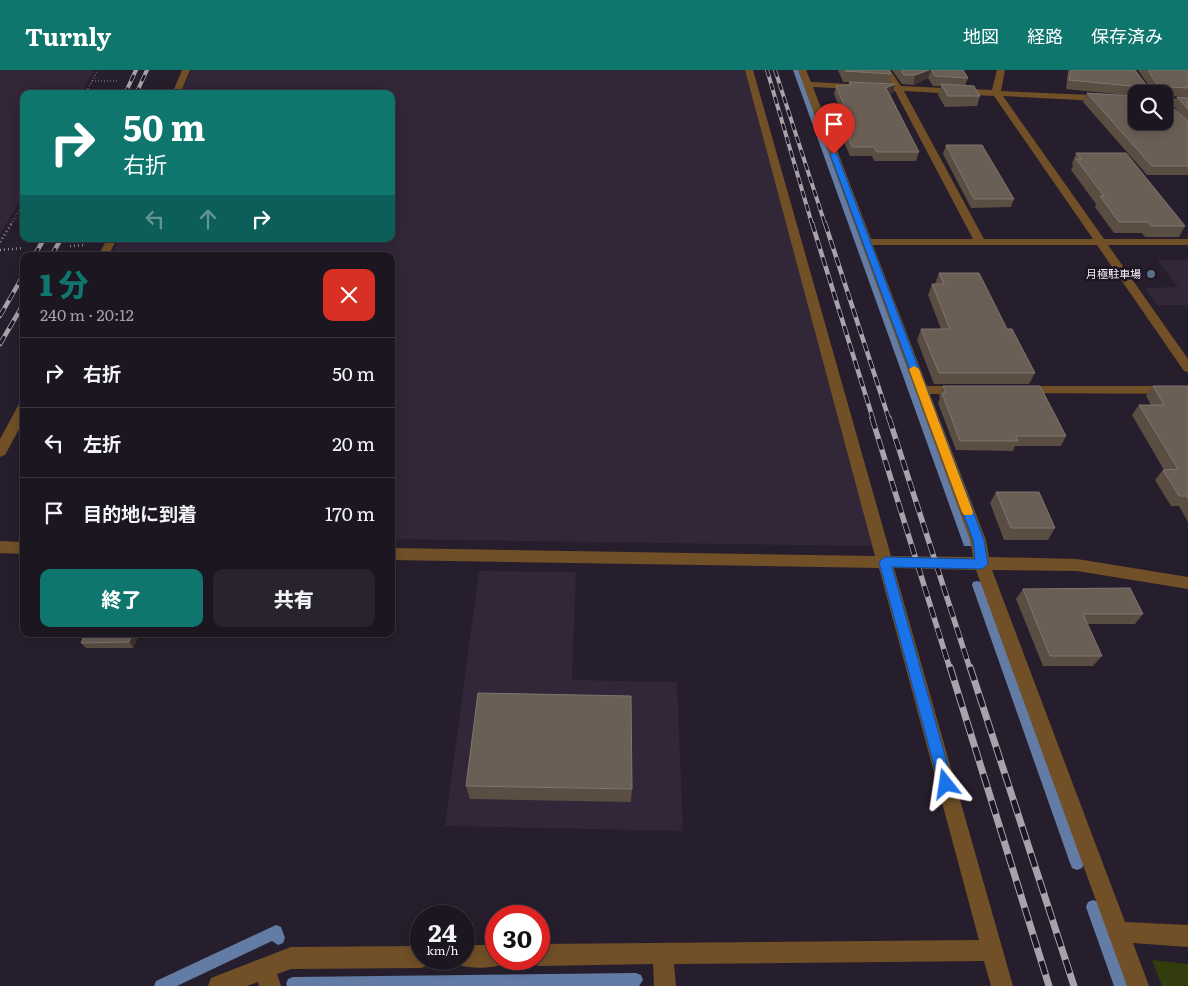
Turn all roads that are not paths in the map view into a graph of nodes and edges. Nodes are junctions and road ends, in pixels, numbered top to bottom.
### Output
1 (186, 70) edge
2 (749, 70) edge
3 (802, 70) edge
4 (886, 70) edge
5 (1001, 70) edge
6 (807, 84) junction
7 (898, 88) junction
8 (178, 90) edge
9 (996, 92) junction
10 (1128, 100) edge
11 (1173, 101) edge
12 (1188, 102) edge
13 (867, 242) junction
14 (980, 242) junction
15 (1100, 242) junction
16 (1188, 242) edge
17 (1188, 368) edge
18 (922, 390) junction
19 (971, 390) edge
20 (1011, 390) edge
21 (1188, 390) edge
22 (20, 414) edge
23 (0, 452) edge
24 (0, 547) edge
25 (20, 548) edge
26 (395, 554) edge
27 (885, 562) junction
28 (982, 564) junction
29 (1187, 586) edge
30 (1118, 932) junction
31 (1188, 936) edge
32 (992, 950) junction
33 (663, 954) junction
34 (550, 955) edge
35 (410, 956) edge
36 (267, 977) edge
37 (219, 986) edge
38 (665, 986) edge
39 (1002, 986) edge
40 (1138, 986) edge

1 - 8 street
2 - 27 street
3 - 6 street
4 - 7 street
5 - 9 street
6 - 7 street
6 - 13 street
7 - 9 street
7 - 14 street
9 - 10 street
9 - 15 street
11 - 12 street
13 - 14 street
13 - 18 street
14 - 15 street
15 - 16 street
15 - 17 street
18 - 19 street
18 - 28 street
20 - 21 street
22 - 23 street
24 - 25 street
26 - 27 street
27 - 28 street
27 - 32 street
28 - 29 street
28 - 30 street
30 - 31 street
30 - 40 street
32 - 33 street
32 - 39 street
33 - 34 street
33 - 38 street
35 - 36 street
36 - 37 street

